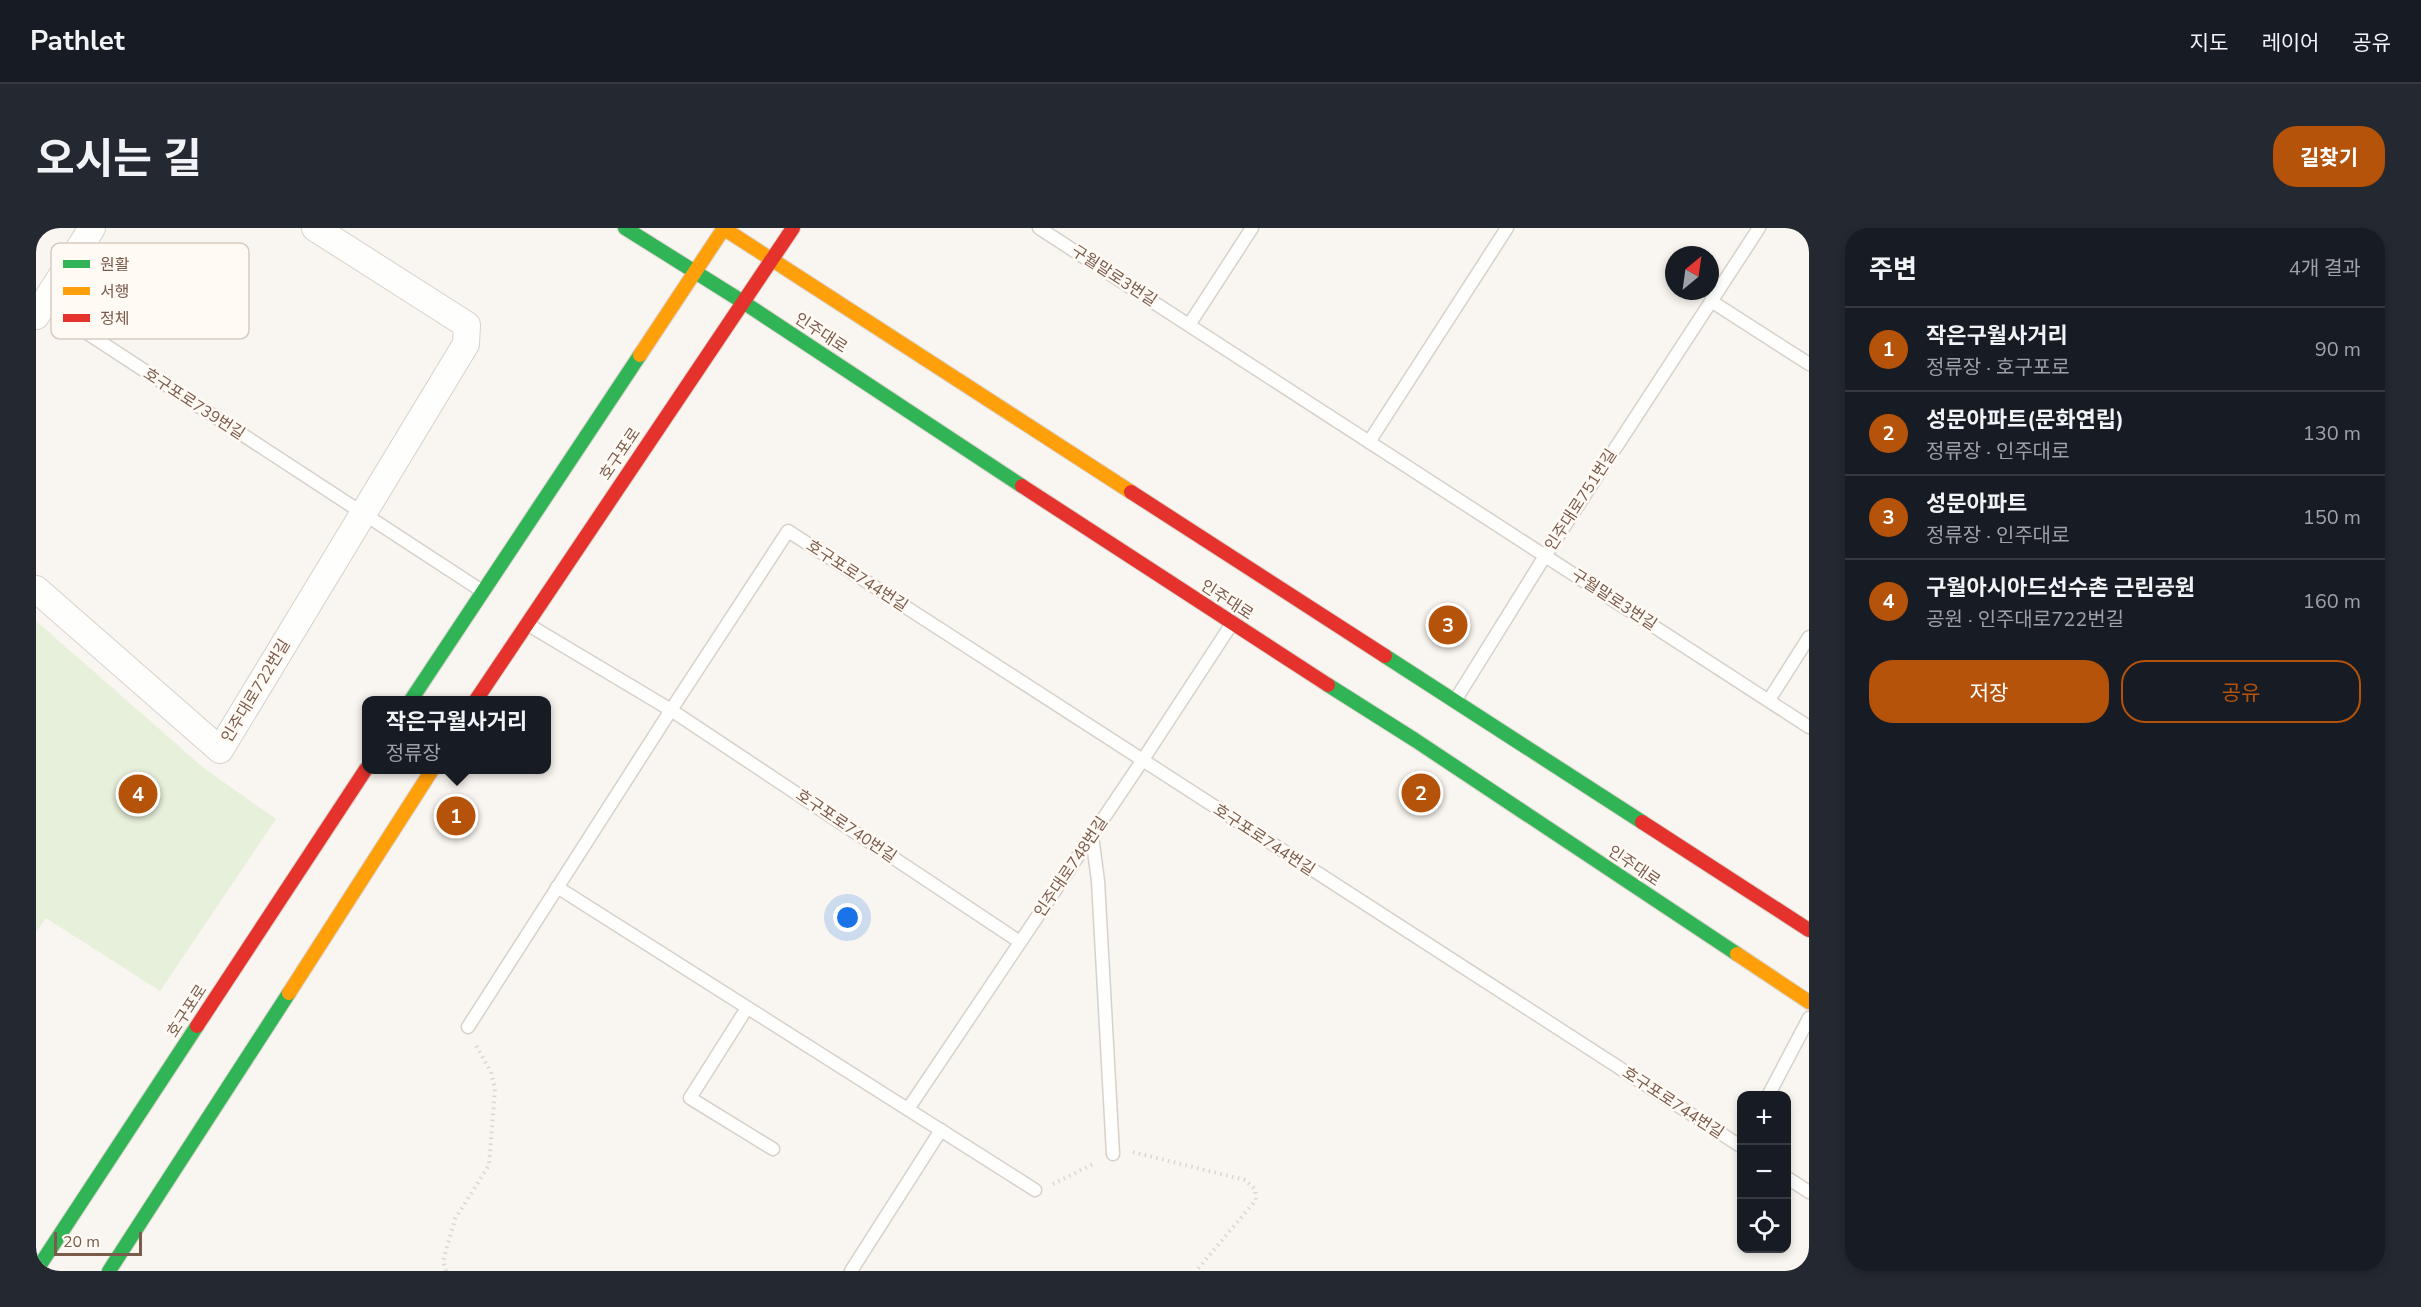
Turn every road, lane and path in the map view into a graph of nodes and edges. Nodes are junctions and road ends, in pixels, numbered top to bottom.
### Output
1 (92, 228) edge
2 (315, 228) edge
3 (625, 228) edge
4 (723, 228) edge
5 (793, 228) edge
6 (1039, 228) edge
7 (1252, 228) edge
8 (1507, 228) edge
9 (1759, 228) edge
10 (80, 243) edge
11 (772, 259) junction
12 (694, 272) junction
13 (43, 288) edge
14 (1711, 301) junction
15 (743, 302) junction
16 (36, 316) edge
17 (1189, 325) junction
18 (97, 339) edge
19 (1809, 364) edge
20 (1369, 442) junction
21 (363, 515) junction
22 (1545, 556) junction
23 (36, 589) edge
24 (483, 592) junction
25 (526, 623) junction
26 (1232, 624) junction
27 (1809, 637) edge
28 (414, 696) edge
29 (479, 696) edge
30 (1769, 700) junction
31 (1454, 702) junction
32 (671, 710) junction
33 (1809, 727) edge
34 (1142, 761) junction
35 (363, 774) edge
36 (429, 774) edge
37 (1092, 836) junction
38 (557, 887) junction
39 (1809, 930) edge
40 (1020, 942) junction
41 (1809, 1002) edge
42 (747, 1008) junction
43 (1809, 1018) edge
44 (468, 1027) joint
45 (1770, 1091) edge
46 (908, 1109) junction
47 (941, 1130) junction
48 (1738, 1145) edge
49 (773, 1149) dead end
50 (1113, 1154) junction
51 (1791, 1180) edge
52 (1035, 1190) joint
53 (1809, 1192) edge
54 (36, 1271) edge
55 (109, 1271) edge
56 (446, 1271) edge
57 (851, 1271) edge
58 (1196, 1271) edge

1 - 10 street
2 - 21 street
3 - 12 main road, 인주대로
4 - 11 main road
4 - 12 main road
5 - 11 main road, 호구포로
6 - 17 lane, 구월말로3번길
7 - 17 lane
8 - 20 lane
9 - 14 lane, 인주대로751번길
11 - 15 main road, 호구포로
11 - 31 main road
12 - 15 main road, 인주대로
12 - 24 main road
13 - 16 street
14 - 19 lane
14 - 22 lane, 인주대로751번길
15 - 25 main road, 호구포로
15 - 26 main road, 인주대로
17 - 20 lane, 구월말로3번길
18 - 21 lane, 호구포로739번길
20 - 22 lane, 구월말로3번길
21 - 23 street, 인주대로722번길
21 - 24 lane, 호구포로739번길
22 - 30 lane, 구월말로3번길
22 - 31 lane, 인주대로751번길
24 - 28 main road
25 - 29 main road, 호구포로
25 - 32 lane, 호구포로740번길
26 - 34 lane, 인주대로748번길
26 - 41 main road, 인주대로
27 - 30 lane
30 - 33 lane, 구월말로3번길
31 - 39 main road
32 - 34 lane, 호구포로744번길
32 - 38 lane
32 - 40 lane, 호구포로740번길
34 - 37 lane, 인주대로748번길
34 - 48 lane, 호구포로744번길
35 - 54 main road, 호구포로
36 - 55 main road
37 - 40 lane, 인주대로748번길
37 - 50 lane
38 - 42 lane
38 - 44 lane
40 - 46 lane, 인주대로748번길
42 - 46 lane
42 - 49 lane
43 - 45 lane
44 - 56 path
46 - 47 lane
47 - 52 lane
47 - 57 lane
50 - 52 path
50 - 58 path
51 - 53 lane

